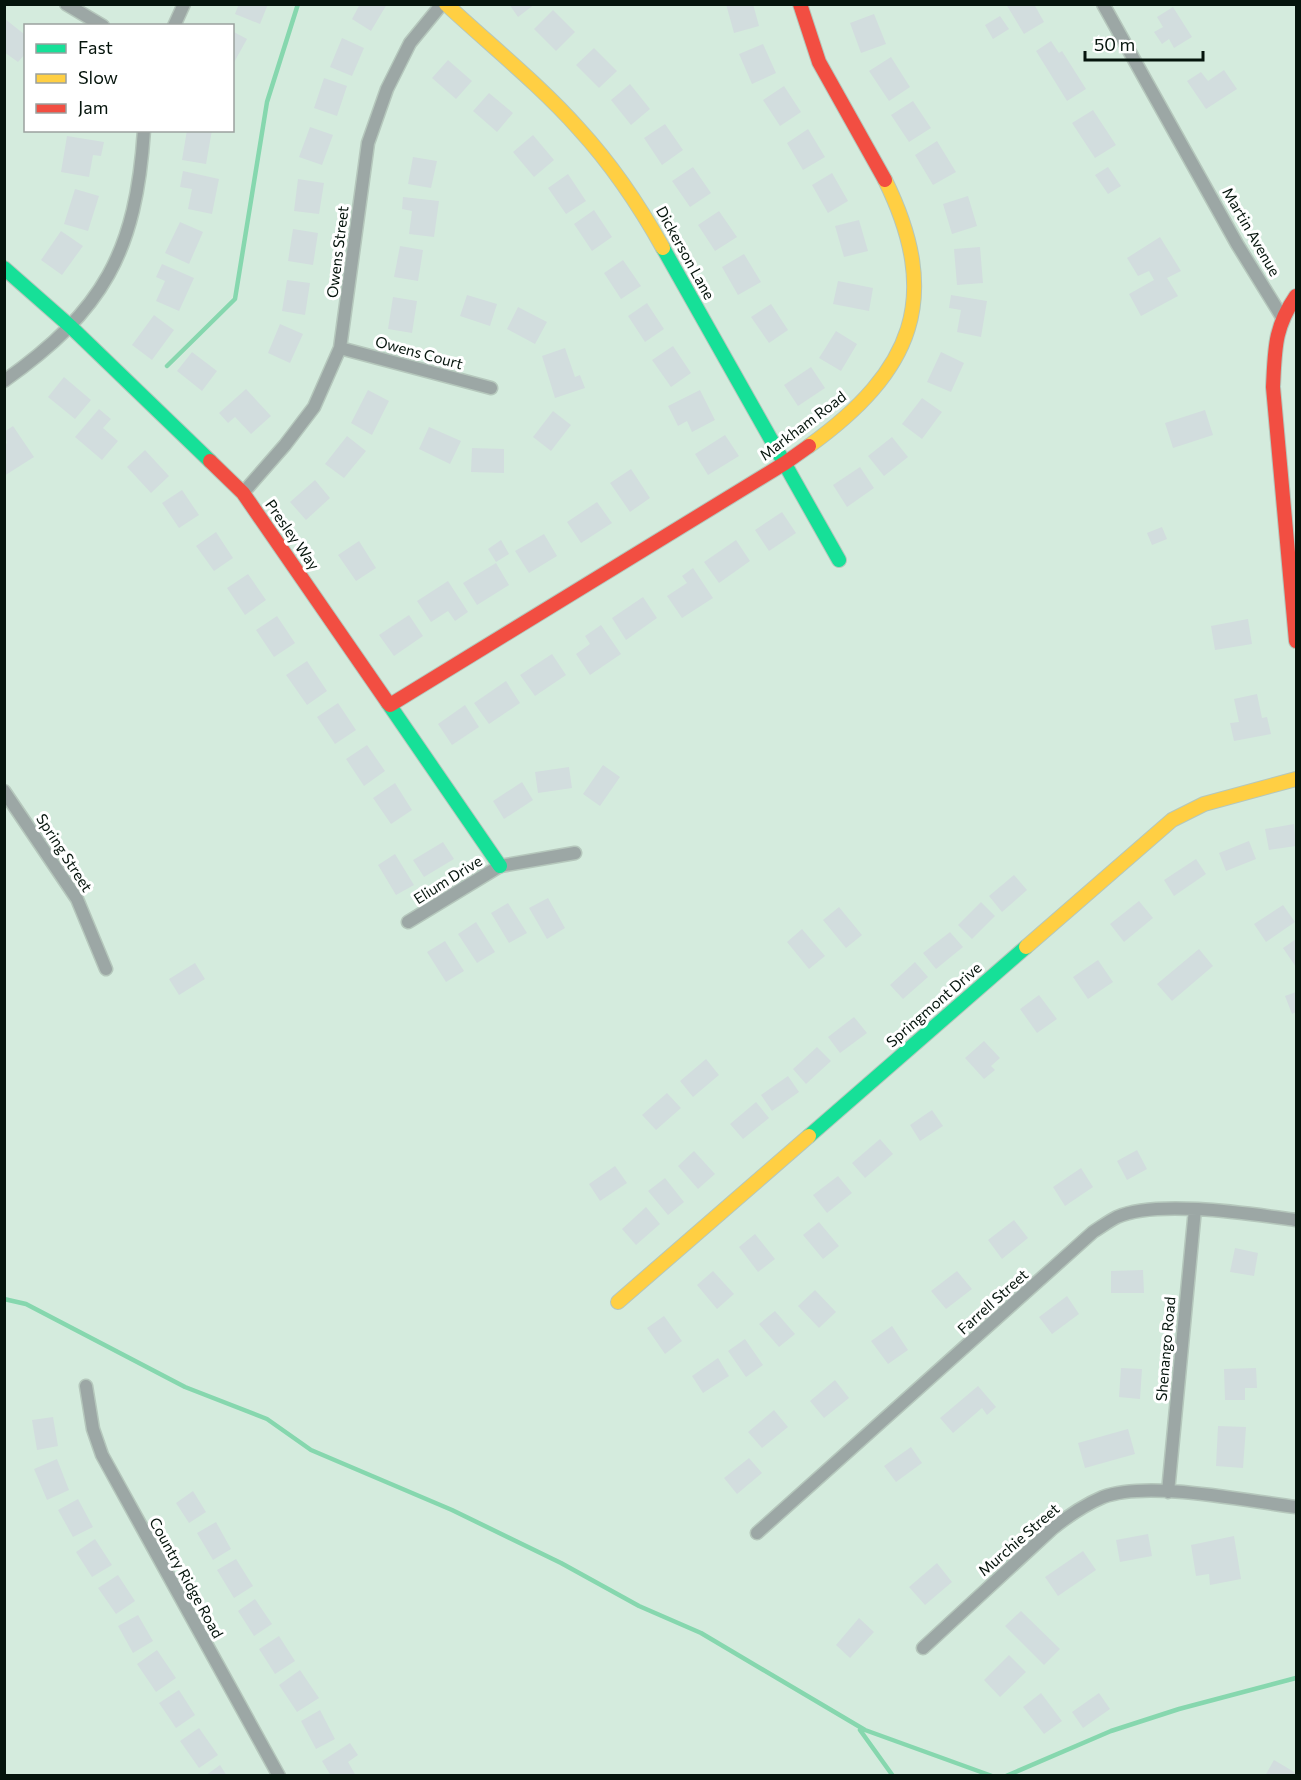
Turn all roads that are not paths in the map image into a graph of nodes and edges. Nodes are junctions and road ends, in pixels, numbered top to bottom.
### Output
1 (66, 4) edge
2 (184, 4) edge
3 (444, 4) edge
4 (800, 4) edge
5 (1103, 4) edge
6 (100, 24) edge
7 (175, 24) edge
8 (144, 132) edge
9 (4, 268) edge
10 (1296, 296) edge
11 (1282, 317) junction
12 (71, 327) junction
13 (340, 348) junction
14 (4, 381) edge
15 (491, 388) dead end
16 (785, 463) junction
17 (243, 493) junction
18 (839, 560) dead end
19 (1296, 641) edge
20 (390, 705) junction
21 (1296, 779) edge
22 (4, 791) edge
23 (575, 853) dead end
24 (500, 866) junction
25 (408, 922) dead end
26 (106, 969) dead end
27 (1195, 1209) junction
28 (1296, 1220) edge
29 (618, 1302) dead end
30 (86, 1386) dead end
31 (1168, 1492) junction
32 (1296, 1507) edge
33 (757, 1533) dead end
34 (923, 1648) dead end
35 (279, 1776) edge

1 - 6 street
2 - 7 street
3 - 13 street, Owens Street
3 - 16 street, Dickerson Lane
4 - 16 street, Markham Road
5 - 11 street, Martin Avenue
8 - 12 street
9 - 12 street, Presley Way
10 - 11 street
11 - 19 street
12 - 14 street
12 - 17 street, Presley Way
13 - 15 street, Owens Court
13 - 17 street, Owens Street
16 - 18 street, Dickerson Lane
16 - 20 street, Markham Road
17 - 20 street, Presley Way
20 - 24 street, Presley Way
21 - 29 street, Springmont Drive
22 - 26 street, Spring Street
23 - 24 street, Elium Drive
24 - 25 street, Elium Drive
27 - 28 street, Farrell Street
27 - 31 street, Shenango Road
27 - 33 street, Farrell Street
30 - 35 street, Country Ridge Road
31 - 32 street, Murchie Street
31 - 34 street, Murchie Street

